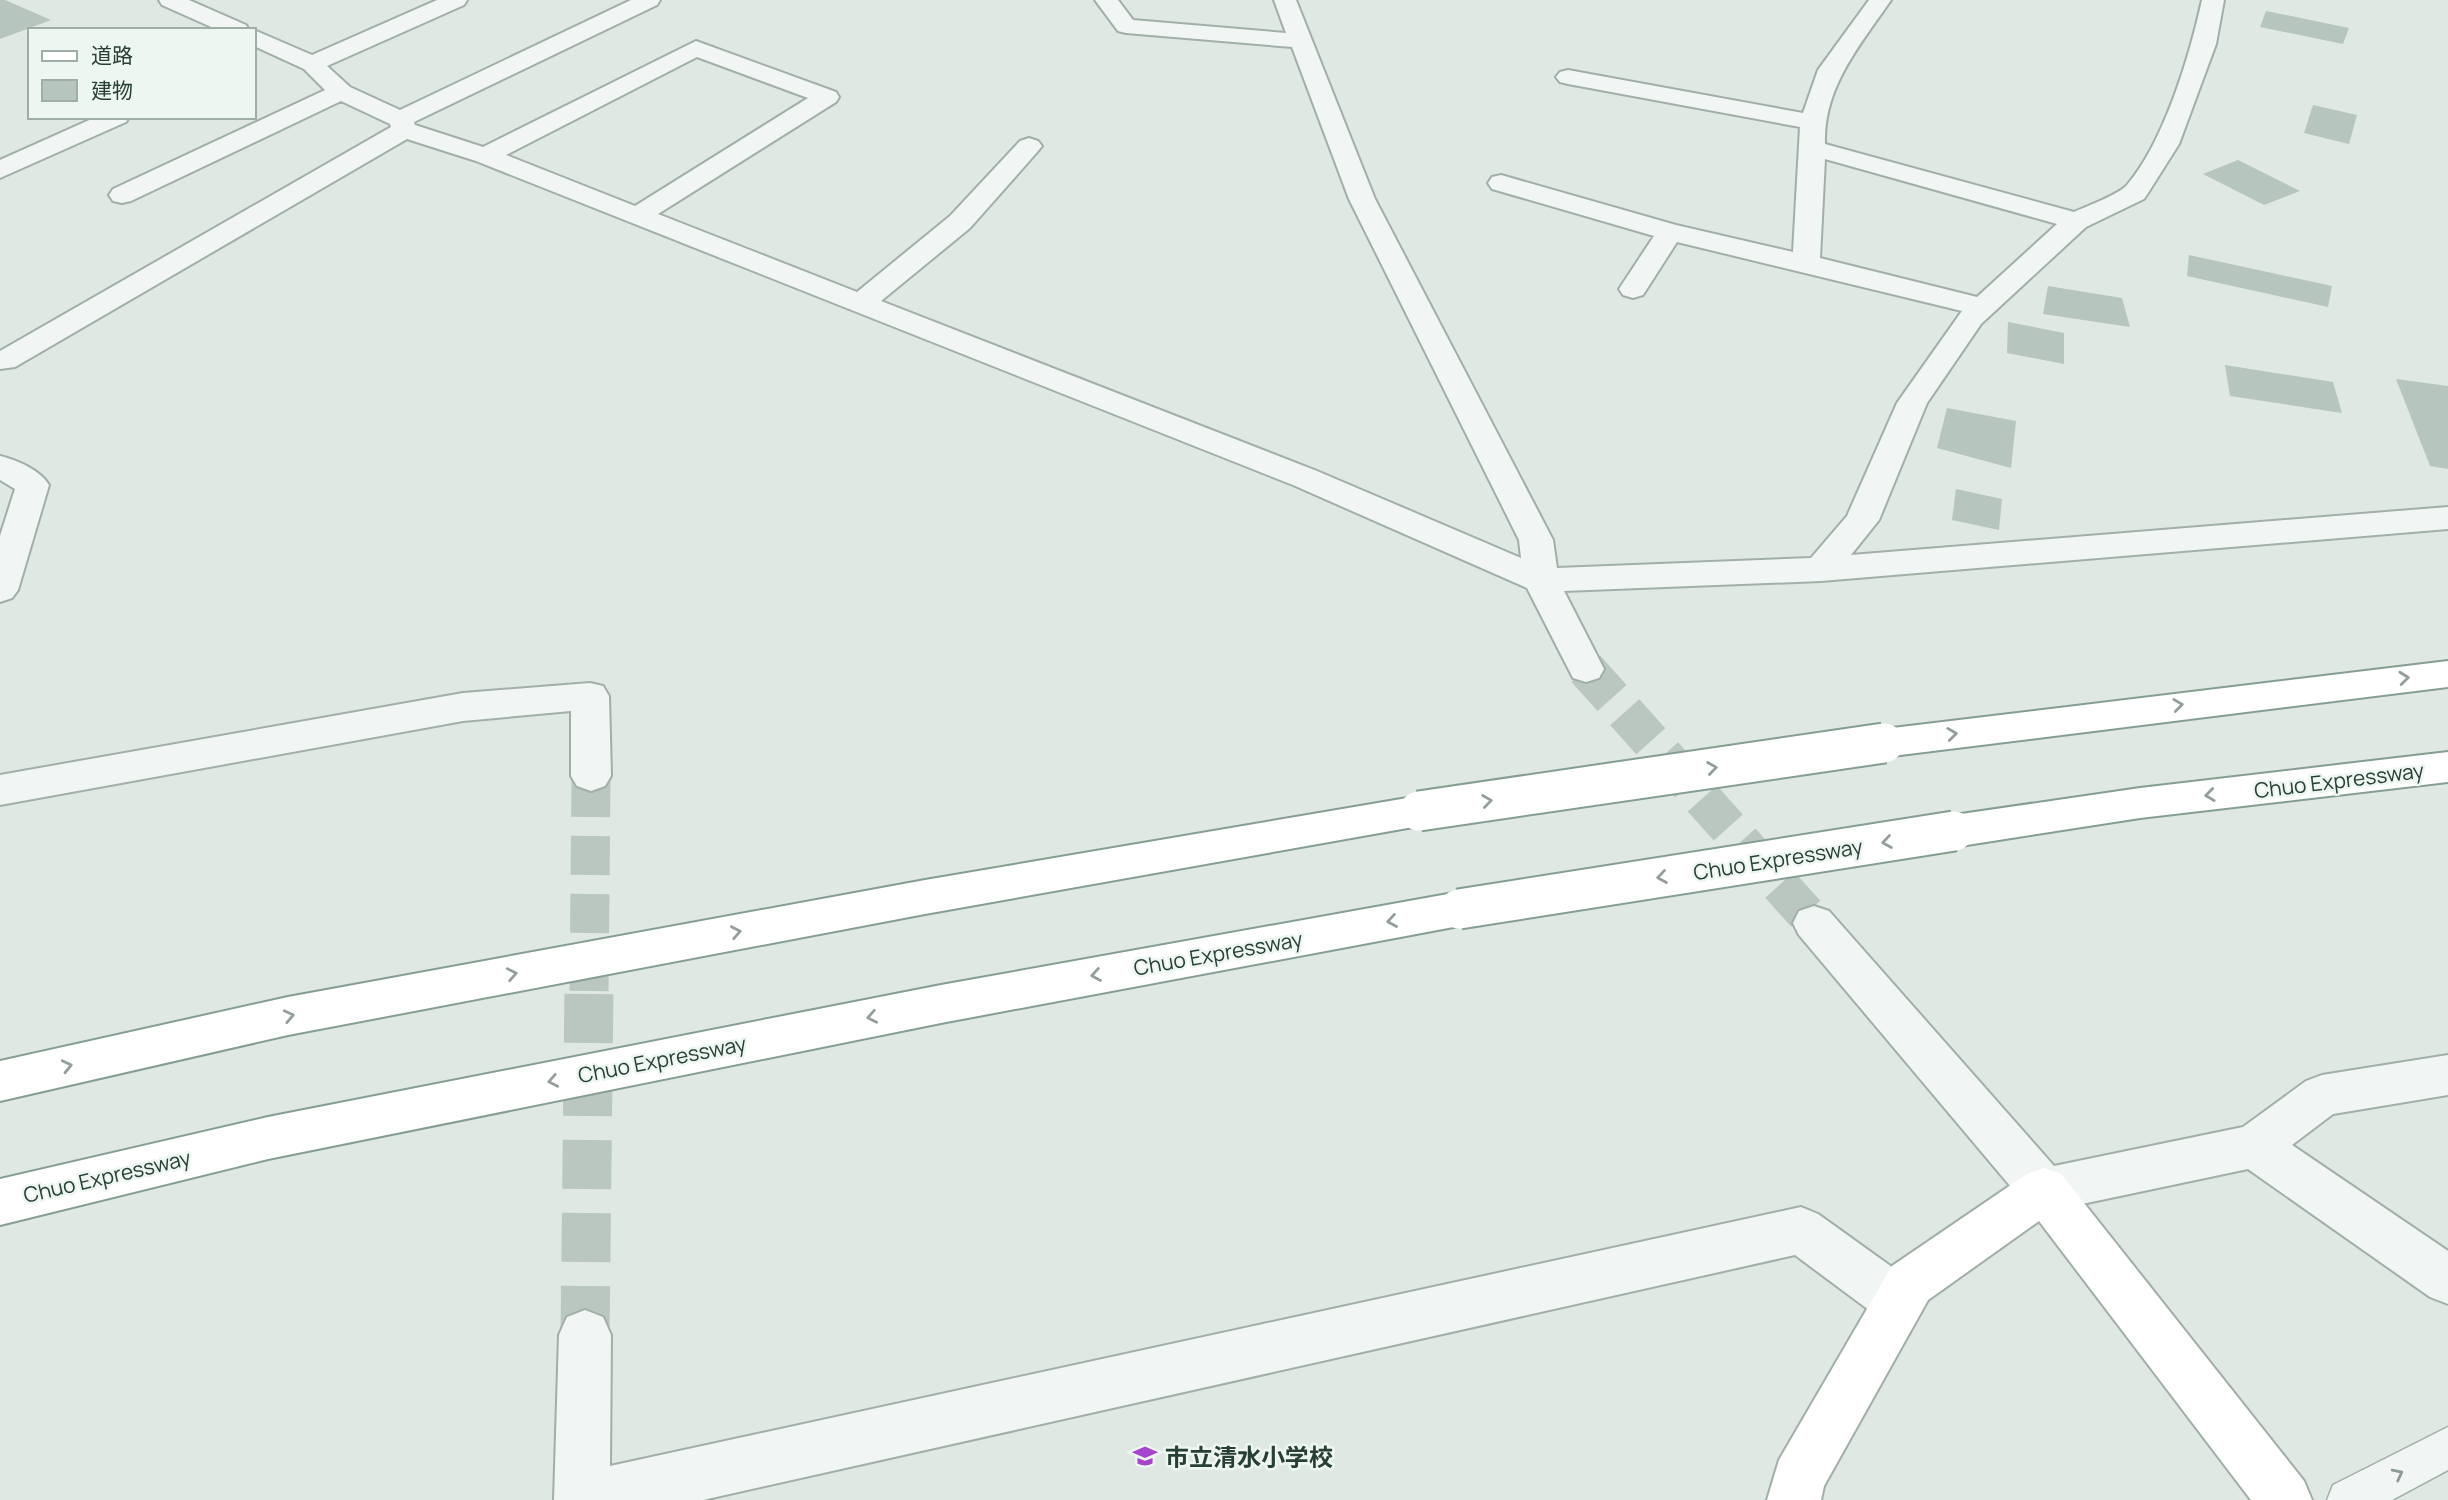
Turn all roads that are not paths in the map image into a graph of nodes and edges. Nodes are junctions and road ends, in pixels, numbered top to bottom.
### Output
1 (170, 0) edge
2 (456, 0) edge
3 (649, 0) edge
4 (1106, 0) edge
5 (1285, 0) edge
6 (1880, 0) edge
7 (2214, 0) edge
8 (226, 5) dead end
9 (204, 13) junction
10 (234, 28) edge
11 (1301, 41) junction
12 (260, 46) edge
13 (312, 64) junction
14 (1567, 77) dead end
15 (341, 92) junction
16 (113, 119) edge
17 (402, 124) junction
18 (1813, 135) junction
19 (1029, 146) dead end
20 (485, 156) junction
21 (0, 170) edge
22 (1501, 183) dead end
23 (121, 195) dead end
24 (637, 216) junction
25 (2076, 221) junction
26 (1670, 232) junction
27 (1806, 263) junction
28 (1633, 289) dead end
29 (859, 305) junction
30 (1982, 307) junction
31 (4, 361) dead end
32 (0, 466) edge
33 (2448, 518) edge
34 (1821, 569) junction
35 (1541, 580) junction
36 (0, 590) edge
37 (1586, 668) tunnel mouth
38 (2448, 674) edge
39 (2448, 767) edge
40 (591, 776) tunnel mouth
41 (0, 790) edge
42 (1814, 922) tunnel mouth
43 (2448, 1075) edge
44 (0, 1081) edge
45 (2254, 1146) junction
46 (2044, 1190) junction
47 (0, 1202) edge
48 (2448, 1280) edge
49 (1899, 1302) junction
50 (585, 1335) tunnel mouth
51 (2448, 1448) edge
52 (582, 1500) edge
53 (1794, 1500) edge
54 (2285, 1500) edge
55 (2348, 1500) edge

1 - 9 street
2 - 13 street
3 - 17 street
4 - 11 street
5 - 11 street
6 - 18 street
7 - 25 street
8 - 9 street
9 - 10 street
11 - 35 street
12 - 13 street
13 - 15 street
14 - 18 street
15 - 17 street
15 - 23 street
16 - 21 street
17 - 20 street
17 - 31 street
18 - 25 street
18 - 27 street
19 - 29 street
20 - 24 street
20 - 24 street
22 - 26 street
24 - 29 street
25 - 30 street
26 - 27 street
26 - 28 street
27 - 30 street
29 - 35 street
30 - 34 street
32 - 36 street
33 - 34 street
34 - 35 street
35 - 37 street
44 -> 38 main road, bridge
39 -> 47 main road, Chuo Expressway, bridge
40 - 41 street
42 - 46 street
43 - 45 street
45 - 46 street
45 - 48 street
46 - 49 main road
46 - 54 main road
49 - 52 street
49 - 53 main road
50 - 52 street
55 -> 51 lane

